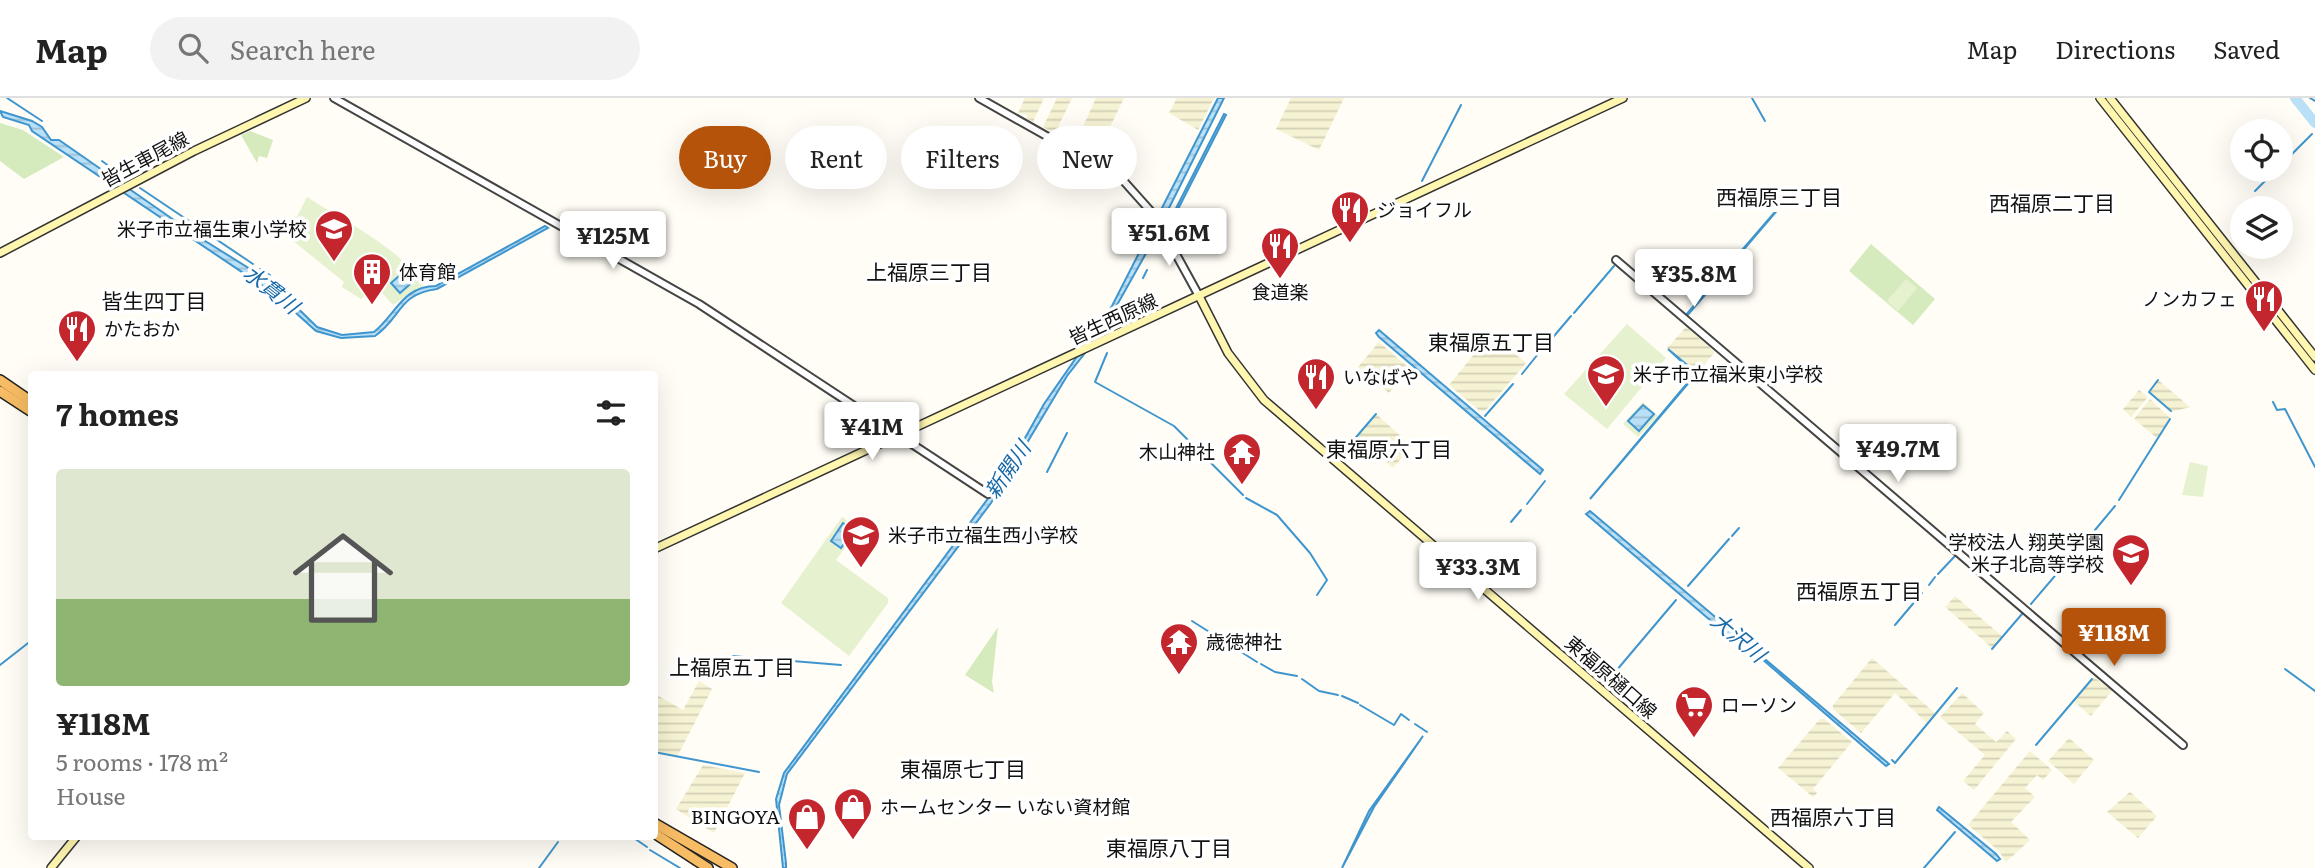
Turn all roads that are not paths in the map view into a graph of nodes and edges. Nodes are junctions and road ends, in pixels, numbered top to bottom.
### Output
1 (306, 98) edge
2 (334, 98) edge
3 (979, 98) edge
4 (1623, 98) edge
5 (2100, 98) edge
6 (2110, 98) edge
7 (0, 253) edge
8 (1616, 260) dead end
9 (1199, 296) junction
10 (2315, 357) edge
11 (2315, 370) edge
12 (0, 380) edge
13 (0, 391) edge
14 (28, 399) edge
15 (28, 409) edge
16 (898, 434) junction
17 (988, 494) dead end
18 (658, 547) edge
19 (2183, 745) dead end
20 (658, 824) edge
21 (658, 836) edge
22 (74, 840) edge
23 (51, 868) edge
24 (708, 868) edge
25 (732, 868) edge
26 (1809, 868) edge

1 - 7 main road, 皆生車尾線
2 - 16 street
3 - 9 street
4 - 9 main road, 皆生西原線
5 - 11 main road
6 - 10 main road
8 - 19 street
9 - 16 main road, 皆生西原線
9 - 26 main road, 東福原樋口線
12 - 14 highway
13 - 15 highway
16 - 17 street
16 - 18 main road, 皆生西原線
20 - 25 highway
21 - 24 highway
22 - 23 main road

